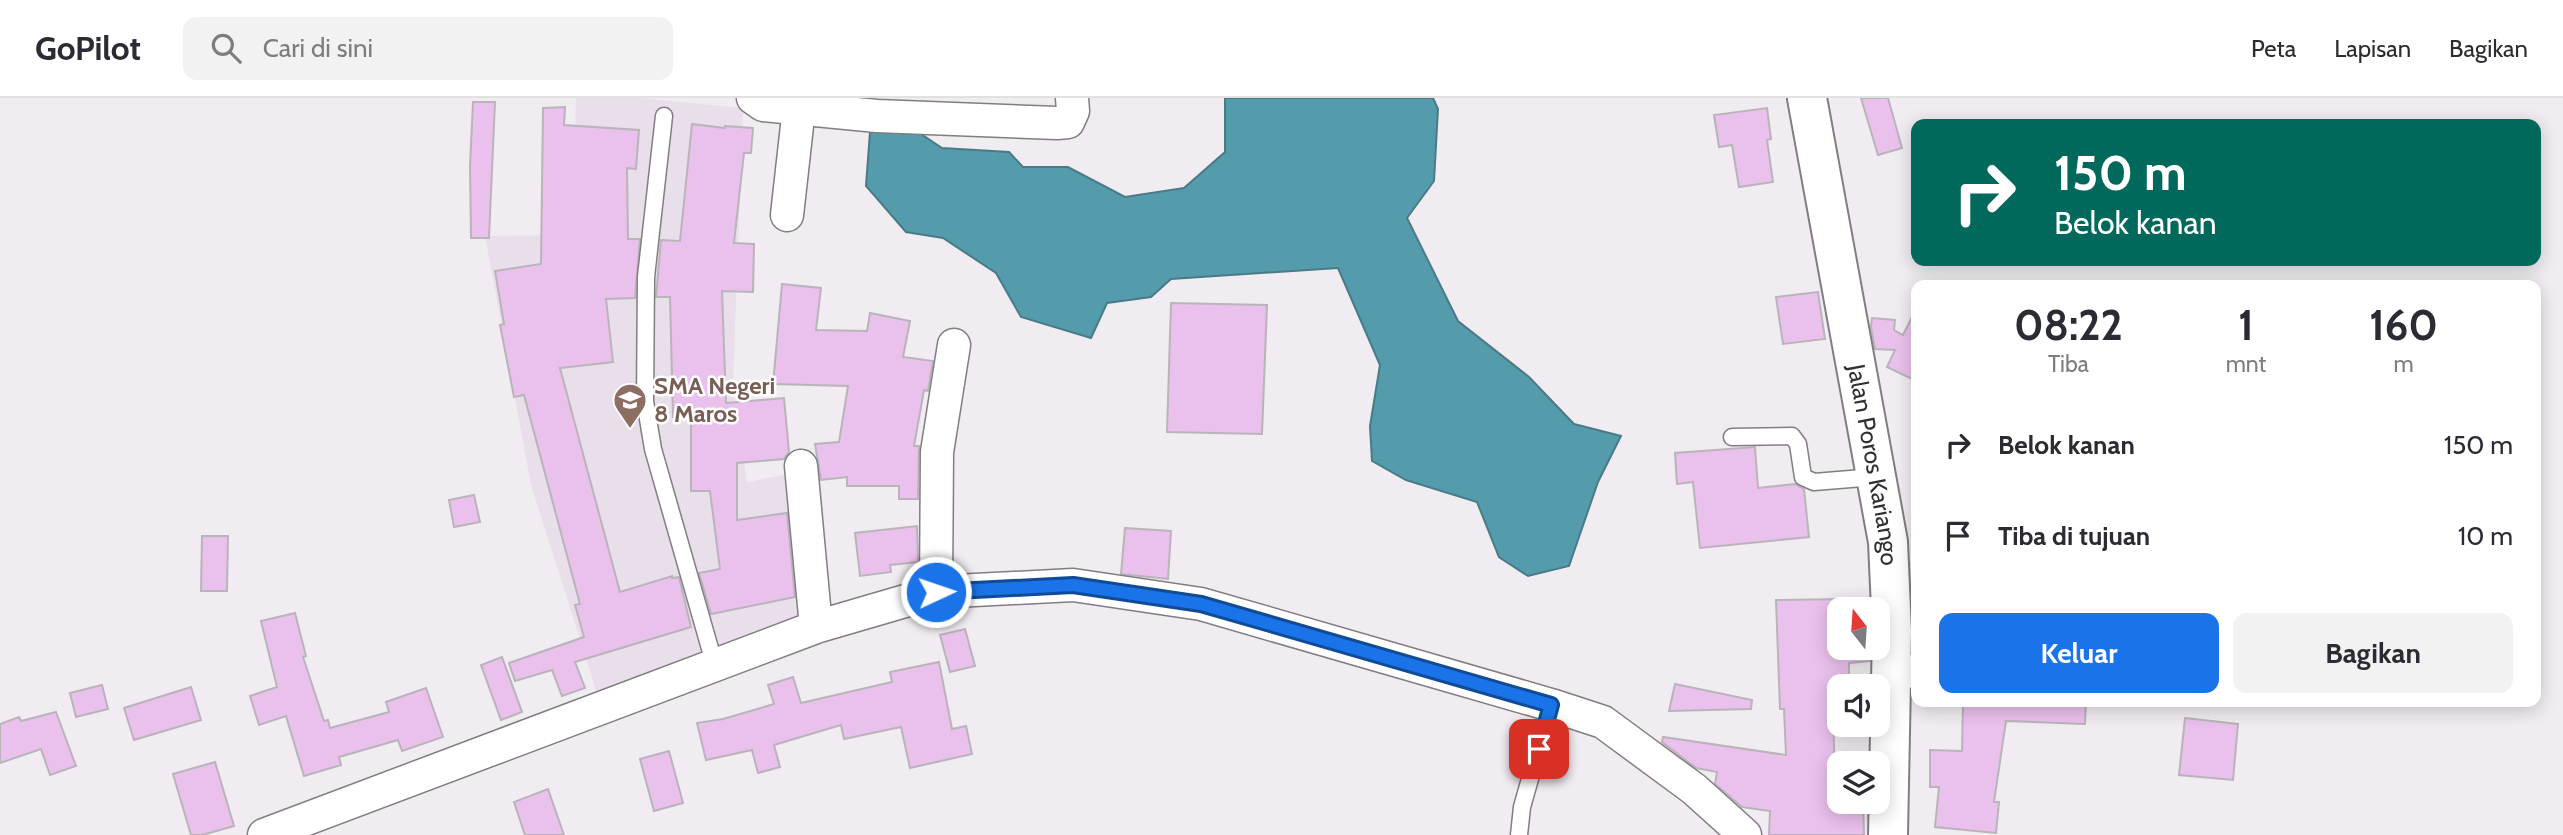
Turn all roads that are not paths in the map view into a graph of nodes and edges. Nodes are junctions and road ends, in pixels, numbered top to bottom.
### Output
1 (753, 98) edge
2 (1072, 98) edge
3 (1807, 98) edge
4 (877, 107) edge
5 (799, 108) junction
6 (1014, 110) edge
7 (664, 116) dead end
8 (787, 215) dead end
9 (954, 345) dead end
10 (1732, 437) dead end
11 (801, 466) dead end
12 (1875, 477) junction
13 (936, 592) junction
14 (816, 627) junction
15 (715, 666) junction
16 (1904, 672) edge
17 (1551, 705) junction
18 (264, 835) edge
19 (1519, 835) edge
20 (1745, 835) edge
21 (1888, 835) edge

1 - 5 street
2 - 6 street
3 - 12 main road, Jalan Poros Kariango
4 - 5 street
4 - 6 street
5 - 8 street
7 - 15 lane
9 - 13 street
10 - 12 lane
11 - 14 street
12 - 16 main road, Jalan Poros Kariango
13 - 14 street
13 - 17 street
14 - 15 street
15 - 18 street
16 - 21 main road, Jalan Poros Kariango
17 - 19 lane
17 - 20 street

